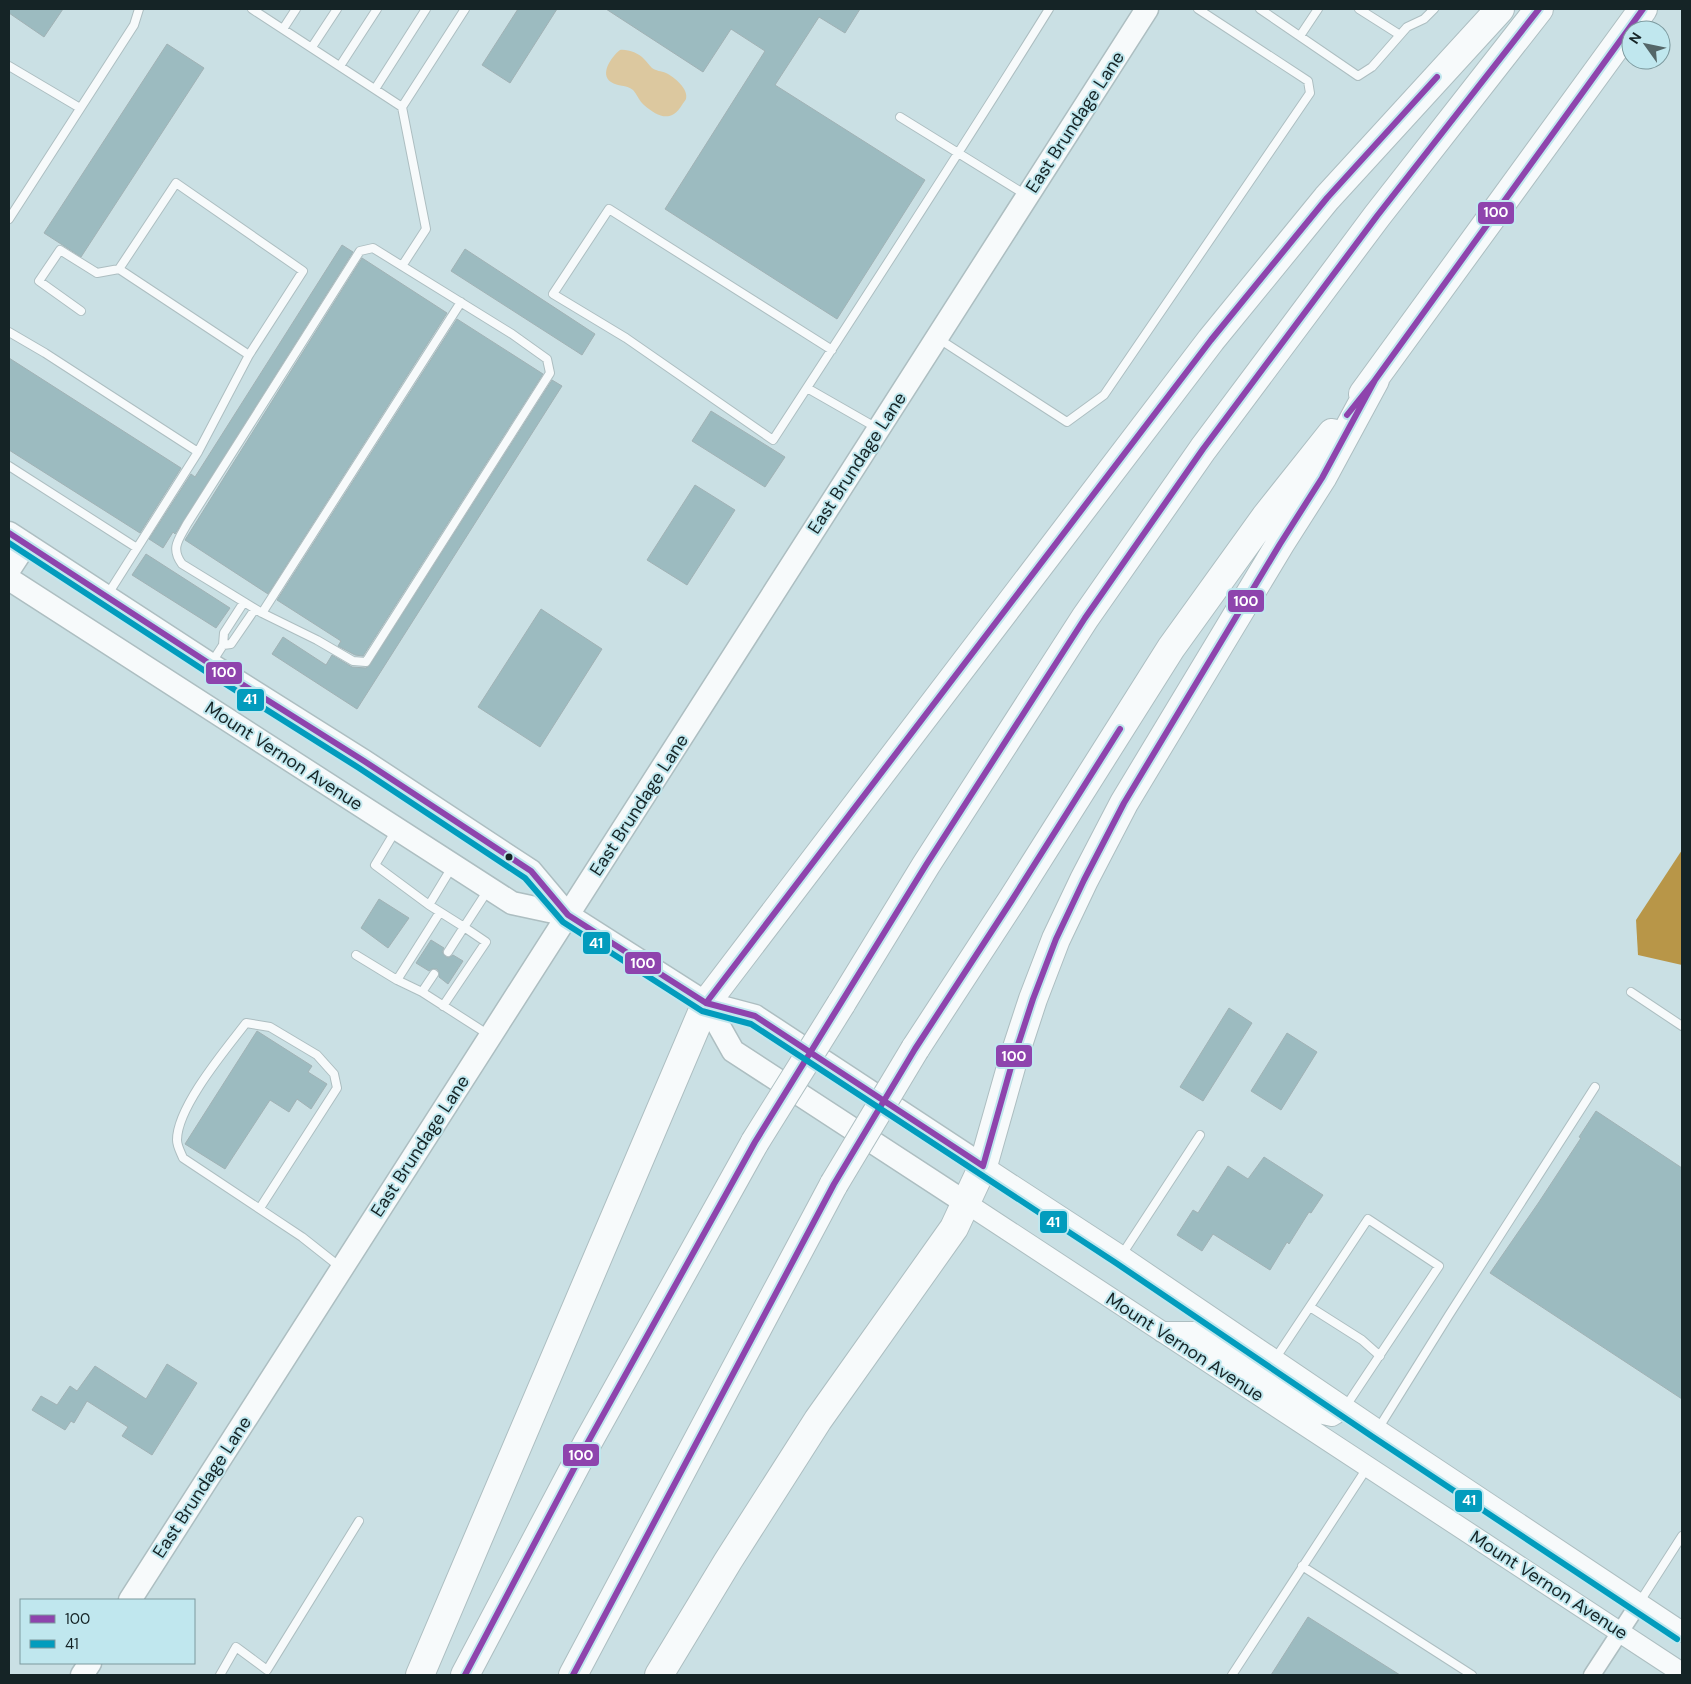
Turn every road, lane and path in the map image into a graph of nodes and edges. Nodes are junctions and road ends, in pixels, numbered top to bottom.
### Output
1 (139, 9) edge
2 (252, 9) edge
3 (296, 9) edge
4 (337, 9) edge
5 (376, 9) edge
6 (426, 9) edge
7 (465, 9) edge
8 (1049, 9) edge
9 (1147, 9) edge
10 (1198, 9) edge
11 (1260, 9) edge
12 (1318, 9) edge
13 (1359, 9) edge
14 (1434, 9) edge
15 (1500, 9) edge
16 (1539, 9) edge
17 (1643, 9) edge
18 (283, 29) junction
19 (1400, 35) junction
20 (1300, 36) junction
21 (312, 48) junction
22 (9, 66) edge
23 (340, 66) junction
24 (375, 89) junction
25 (402, 107) junction
26 (80, 108) junction
27 (900, 117) dead end
28 (959, 153) junction
29 (1027, 196) junction
30 (9, 219) edge
31 (402, 266) junction
32 (119, 269) junction
33 (461, 302) junction
34 (81, 311) dead end
35 (9, 332) edge
36 (937, 338) junction
37 (832, 350) junction
38 (249, 355) junction
39 (1375, 380) junction
40 (807, 388) junction
41 (878, 429) junction
42 (198, 452) junction
43 (9, 466) edge
44 (17, 538) edge
45 (137, 548) junction
46 (9, 570) edge
47 (9, 579) edge
48 (107, 596) junction
49 (244, 602) junction
50 (258, 611) junction
51 (223, 645) junction
52 (210, 664) junction
53 (397, 828) junction
54 (453, 865) junction
55 (489, 888) junction
56 (429, 905) junction
57 (440, 912) junction
58 (568, 915) junction
59 (464, 927) junction
60 (448, 952) dead end
61 (356, 955) dead end
62 (434, 974) dead end
63 (396, 980) junction
64 (422, 992) junction
65 (1630, 992) dead end
66 (706, 1003) junction
67 (443, 1006) junction
68 (1682, 1026) edge
69 (490, 1036) junction
70 (1595, 1086) dead end
71 (1200, 1135) dead end
72 (983, 1166) junction
73 (966, 1203) junction
74 (260, 1208) junction
75 (1121, 1256) junction
76 (342, 1268) junction
77 (1310, 1307) junction
78 (1162, 1332) junction
79 (1380, 1356) junction
80 (1274, 1360) junction
81 (1345, 1408) junction
82 (1378, 1430) junction
83 (1368, 1466) junction
84 (359, 1520) dead end
85 (1682, 1536) edge
86 (1302, 1566) junction
87 (131, 1599) edge
88 (1639, 1603) junction
89 (1620, 1632) junction
90 (1682, 1632) edge
91 (270, 1673) edge
92 (1682, 1673) edge
93 (220, 1675) edge
94 (420, 1675) edge
95 (465, 1675) edge
96 (573, 1675) edge
97 (659, 1675) edge
98 (1232, 1675) edge
99 (1472, 1675) edge
100 (1592, 1675) edge

1 - 26 lane
2 - 18 lane
3 - 18 lane
4 - 21 lane
5 - 23 lane
6 - 24 lane
7 - 25 lane
8 - 28 lane
9 - 29 main road, East Brundage Lane
10 - 36 lane
11 - 20 lane
12 - 20 lane
13 - 19 lane
14 - 19 lane
15 - 66 highway
16 - 95 highway, bridge
17 - 39 highway
18 - 21 lane
19 - 20 lane
21 - 23 lane
22 - 26 lane
23 - 24 lane
24 - 25 lane
25 - 31 lane
26 - 30 lane
27 - 28 lane
28 - 29 lane
28 - 37 lane
29 - 36 main road, East Brundage Lane
31 - 33 lane
31 - 49 lane
32 - 34 lane
32 - 38 lane
32 - 38 lane
33 - 50 lane
33 - 50 lane
35 - 42 lane
36 - 41 main road, East Brundage Lane
37 - 40 lane
37 - 40 lane
38 - 42 lane
39 - 72 highway
39 - 96 highway, bridge
40 - 41 lane
41 - 58 main road, East Brundage Lane
42 - 45 lane
43 - 45 lane
44 - 46 main road
44 - 48 main road, Mount Vernon Avenue
45 - 48 lane
47 - 53 main road, Mount Vernon Avenue
48 - 52 main road, Mount Vernon Avenue
49 - 50 lane
49 - 51 lane
50 - 51 lane
51 - 52 lane
52 - 58 main road, Mount Vernon Avenue
53 - 54 main road, Mount Vernon Avenue
53 - 56 lane
54 - 55 main road, Mount Vernon Avenue
54 - 56 lane
55 - 58 main road, Mount Vernon Avenue
55 - 59 lane
56 - 57 lane
57 - 59 lane
57 - 63 lane
58 - 66 main road, Mount Vernon Avenue
58 - 69 main road, East Brundage Lane
59 - 60 lane
59 - 67 lane
61 - 63 lane
62 - 64 lane
63 - 64 lane
64 - 67 lane
65 - 68 lane
66 - 72 main road, Mount Vernon Avenue
66 - 73 main road, Mount Vernon Avenue
66 - 94 highway
67 - 69 lane
69 - 76 main road, East Brundage Lane
70 - 82 lane
71 - 75 lane
72 - 73 highway
72 - 75 street, Mount Vernon Avenue
73 - 78 street, Mount Vernon Avenue
73 - 97 highway
74 - 74 lane
74 - 76 lane
75 - 80 street, Mount Vernon Avenue
76 - 87 main road, East Brundage Lane
77 - 79 lane
77 - 79 lane
77 - 80 lane
78 - 81 street
78 - 83 street, Mount Vernon Avenue
79 - 81 lane
80 - 81 street, Mount Vernon Avenue
81 - 82 street, Mount Vernon Avenue
82 - 88 street, Mount Vernon Avenue
83 - 86 lane
83 - 89 street, Mount Vernon Avenue
84 - 91 lane
85 - 88 lane
86 - 98 lane
86 - 99 lane
88 - 89 street
88 - 90 street, Mount Vernon Avenue
89 - 92 street, Mount Vernon Avenue
89 - 100 street
91 - 93 lane

